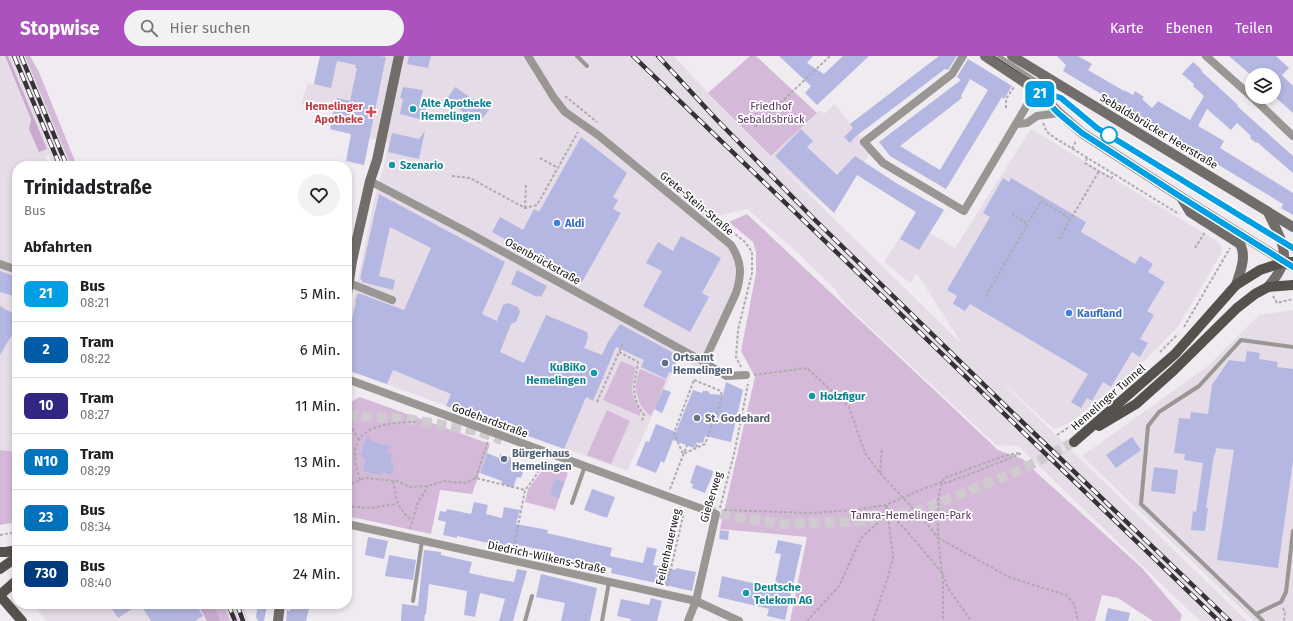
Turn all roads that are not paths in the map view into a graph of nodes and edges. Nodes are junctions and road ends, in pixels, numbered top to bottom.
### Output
1 (399, 56) edge
2 (528, 56) edge
3 (577, 56) edge
4 (963, 56) edge
5 (985, 56) edge
6 (999, 56) edge
7 (1012, 56) edge
8 (1206, 56) edge
9 (587, 66) dead end
10 (1040, 83) junction
11 (1245, 91) edge
12 (1061, 98) junction
13 (1259, 104) edge
14 (1058, 113) junction
15 (1017, 124) junction
16 (1293, 136) edge
17 (370, 181) junction
18 (1181, 197) junction
19 (1268, 212) junction
20 (1293, 227) edge
21 (1281, 240) junction
22 (1293, 248) edge
23 (352, 261) edge
24 (1288, 262) edge
25 (0, 264) edge
26 (1293, 267) edge
27 (12, 268) edge
28 (352, 284) edge
29 (1236, 285) junction
30 (1293, 285) edge
31 (1268, 287) junction
32 (392, 300) dead end
33 (1293, 347) edge
34 (704, 362) junction
35 (746, 375) road end
36 (352, 381) edge
37 (585, 466) junction
38 (572, 503) dead end
39 (716, 514) joint
40 (352, 525) edge
41 (1293, 531) edge
42 (422, 541) junction
43 (12, 551) edge
44 (0, 552) edge
45 (12, 561) edge
46 (1291, 562) edge
47 (0, 569) edge
48 (610, 582) junction
49 (12, 584) edge
50 (0, 595) edge
51 (532, 596) dead end
52 (413, 601) dead end
53 (696, 601) junction
54 (279, 609) edge
55 (1256, 614) junction
56 (22, 621) edge
57 (278, 621) edge
58 (525, 621) edge
59 (602, 621) edge
60 (688, 621) edge
61 (739, 621) edge
62 (1263, 621) edge

1 - 17 main road
2 - 34 street, Grete-Stein-Straße
3 - 9 lane
4 - 15 street
5 - 10 main road, Sebaldsbrücker Heerstraße
6 - 10 lane
7 - 10 main road, Sebaldsbrücker Heerstraße
8 - 11 street
10 - 12 lane
10 - 12 lane
10 - 12 lane
10 - 14 main road, Sebaldsbrücker Heerstraße
10 - 15 street
10 - 19 main road, Sebaldsbrücker Heerstraße
12 - 21 lane
13 - 16 street
14 - 15 street
14 - 18 main road, Sebaldsbrücker Heerstraße
17 - 23 main road
17 - 34 street, Osenbrückstraße
18 - 24 main road, Sebaldsbrücker Heerstraße
18 - 29 main road
19 - 20 main road, Sebaldsbrücker Heerstraße
19 - 21 main road
21 - 22 lane
21 - 24 main road
24 - 26 main road, Sebaldsbrücker Heerstraße
24 - 29 main road, Hemelinger Tunnel
24 - 31 main road
25 - 27 street
28 - 32 street
29 - 31 main road, Hemelinger Tunnel
30 - 31 main road, Hemelinger Tunnel
33 - 55 lane
34 - 35 street
36 - 37 street, Godehardstraße
37 - 38 lane
37 - 39 street, Godehardstraße
39 - 53 street, Gießerweg
40 - 42 street, Diedrich-Wilkens-Straße
41 - 46 lane
42 - 48 street, Diedrich-Wilkens-Straße
42 - 52 lane
43 - 44 main road
45 - 47 main road
46 - 55 lane
48 - 53 street, Diedrich-Wilkens-Straße
48 - 59 lane
49 - 50 main road
50 - 56 main road
51 - 58 lane
53 - 60 street, Gießerweg
53 - 61 street, Diedrich-Wilkens-Straße
54 - 57 main road
55 - 62 lane

